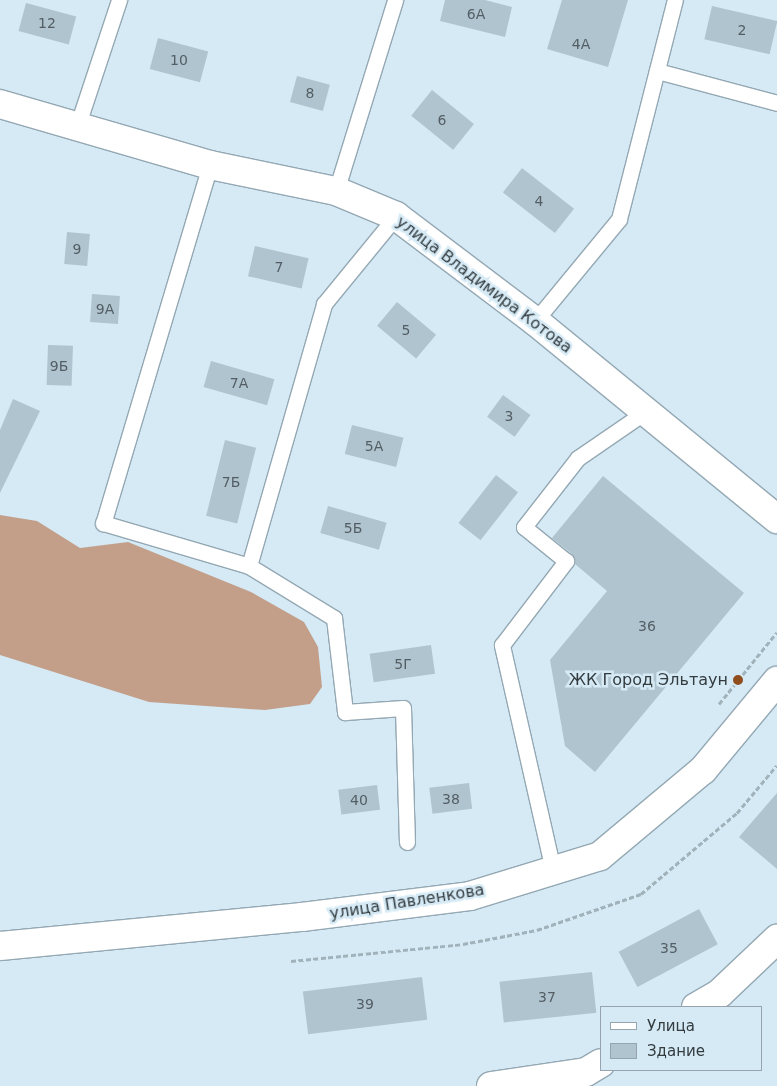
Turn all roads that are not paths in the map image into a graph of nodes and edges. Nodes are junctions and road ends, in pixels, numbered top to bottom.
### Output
1 (118, 0) edge
2 (395, 0) edge
3 (674, 0) edge
4 (657, 71) junction
5 (777, 103) edge
6 (0, 104) edge
7 (78, 124) junction
8 (210, 165) junction
9 (336, 191) junction
10 (396, 216) junction
11 (535, 322) junction
12 (645, 412) junction
13 (777, 519) edge
14 (249, 566) junction
15 (777, 681) edge
16 (407, 842) dead end
17 (553, 870) junction
18 (777, 938) edge
19 (0, 946) edge
20 (698, 1006) edge
21 (600, 1064) edge
22 (491, 1086) edge

1 - 7 lane
2 - 9 lane
3 - 4 lane
4 - 5 lane
4 - 11 lane
6 - 7 street, улица Владимира Котова
7 - 8 street, улица Владимира Котова
8 - 9 street, улица Владимира Котова
8 - 14 lane
9 - 10 street, улица Владимира Котова
10 - 11 street, улица Владимира Котова
10 - 14 lane
11 - 12 street, улица Владимира Котова
12 - 13 street, улица Владимира Котова
12 - 17 lane
14 - 16 lane
15 - 17 street, улица Павленкова
17 - 19 street, улица Павленкова
18 - 20 street
21 - 22 street

